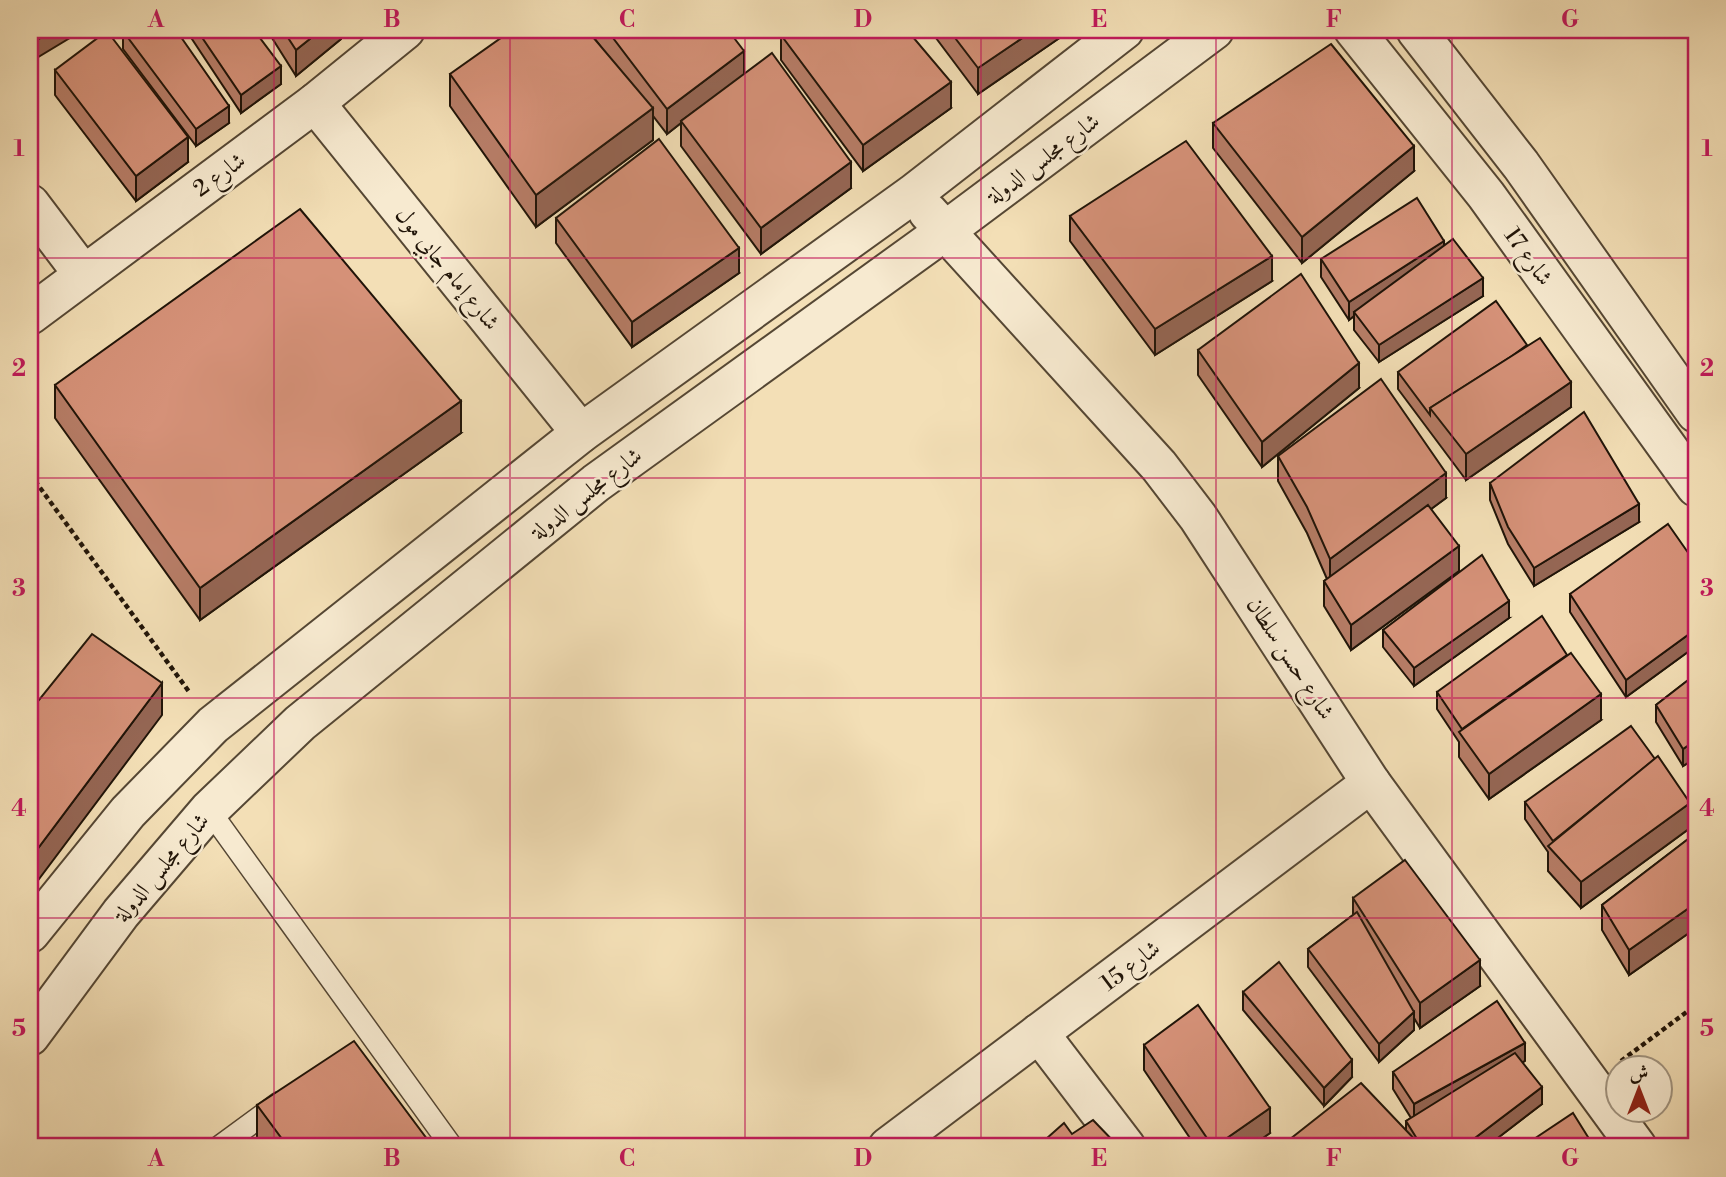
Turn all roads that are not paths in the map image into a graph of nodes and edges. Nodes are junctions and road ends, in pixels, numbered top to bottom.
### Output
1 (405, 30) edge
2 (1124, 30) edge
3 (1214, 30) edge
4 (1354, 30) edge
5 (1416, 30) edge
6 (315, 103) junction
7 (914, 194) junction
8 (30, 204) edge
9 (945, 231) junction
10 (83, 274) junction
11 (30, 315) edge
12 (1696, 413) edge
13 (581, 433) junction
14 (1696, 487) edge
15 (1371, 783) junction
16 (209, 810) junction
17 (30, 933) edge
18 (1039, 1033) junction
19 (30, 1036) edge
20 (371, 1036) junction
21 (350, 1052) edge
22 (296, 1091) edge
23 (230, 1144) edge
24 (452, 1147) edge
25 (888, 1147) edge
26 (1126, 1147) edge
27 (1637, 1147) edge

1 - 6 street, شارع 2
2 - 7 street
3 - 9 street, شارع مجلس الدولة
4 - 14 street, شارع 17
5 - 12 street, شارع 17
6 - 10 street, شارع 2
6 - 13 street, شارع إمام جابي مول
7 - 9 street, شارع حسن سلطان
7 - 13 street
8 - 10 street
9 - 15 street, شارع حسن سلطان
9 - 16 street, شارع مجلس الدولة
10 - 11 street, شارع 2
13 - 17 street
15 - 18 street, شارع 15
15 - 27 street, شارع حسن سلطان
16 - 19 street, شارع مجلس الدولة
16 - 20 lane
18 - 25 street, شارع 15
18 - 26 street
20 - 21 lane
20 - 24 lane
22 - 23 lane

